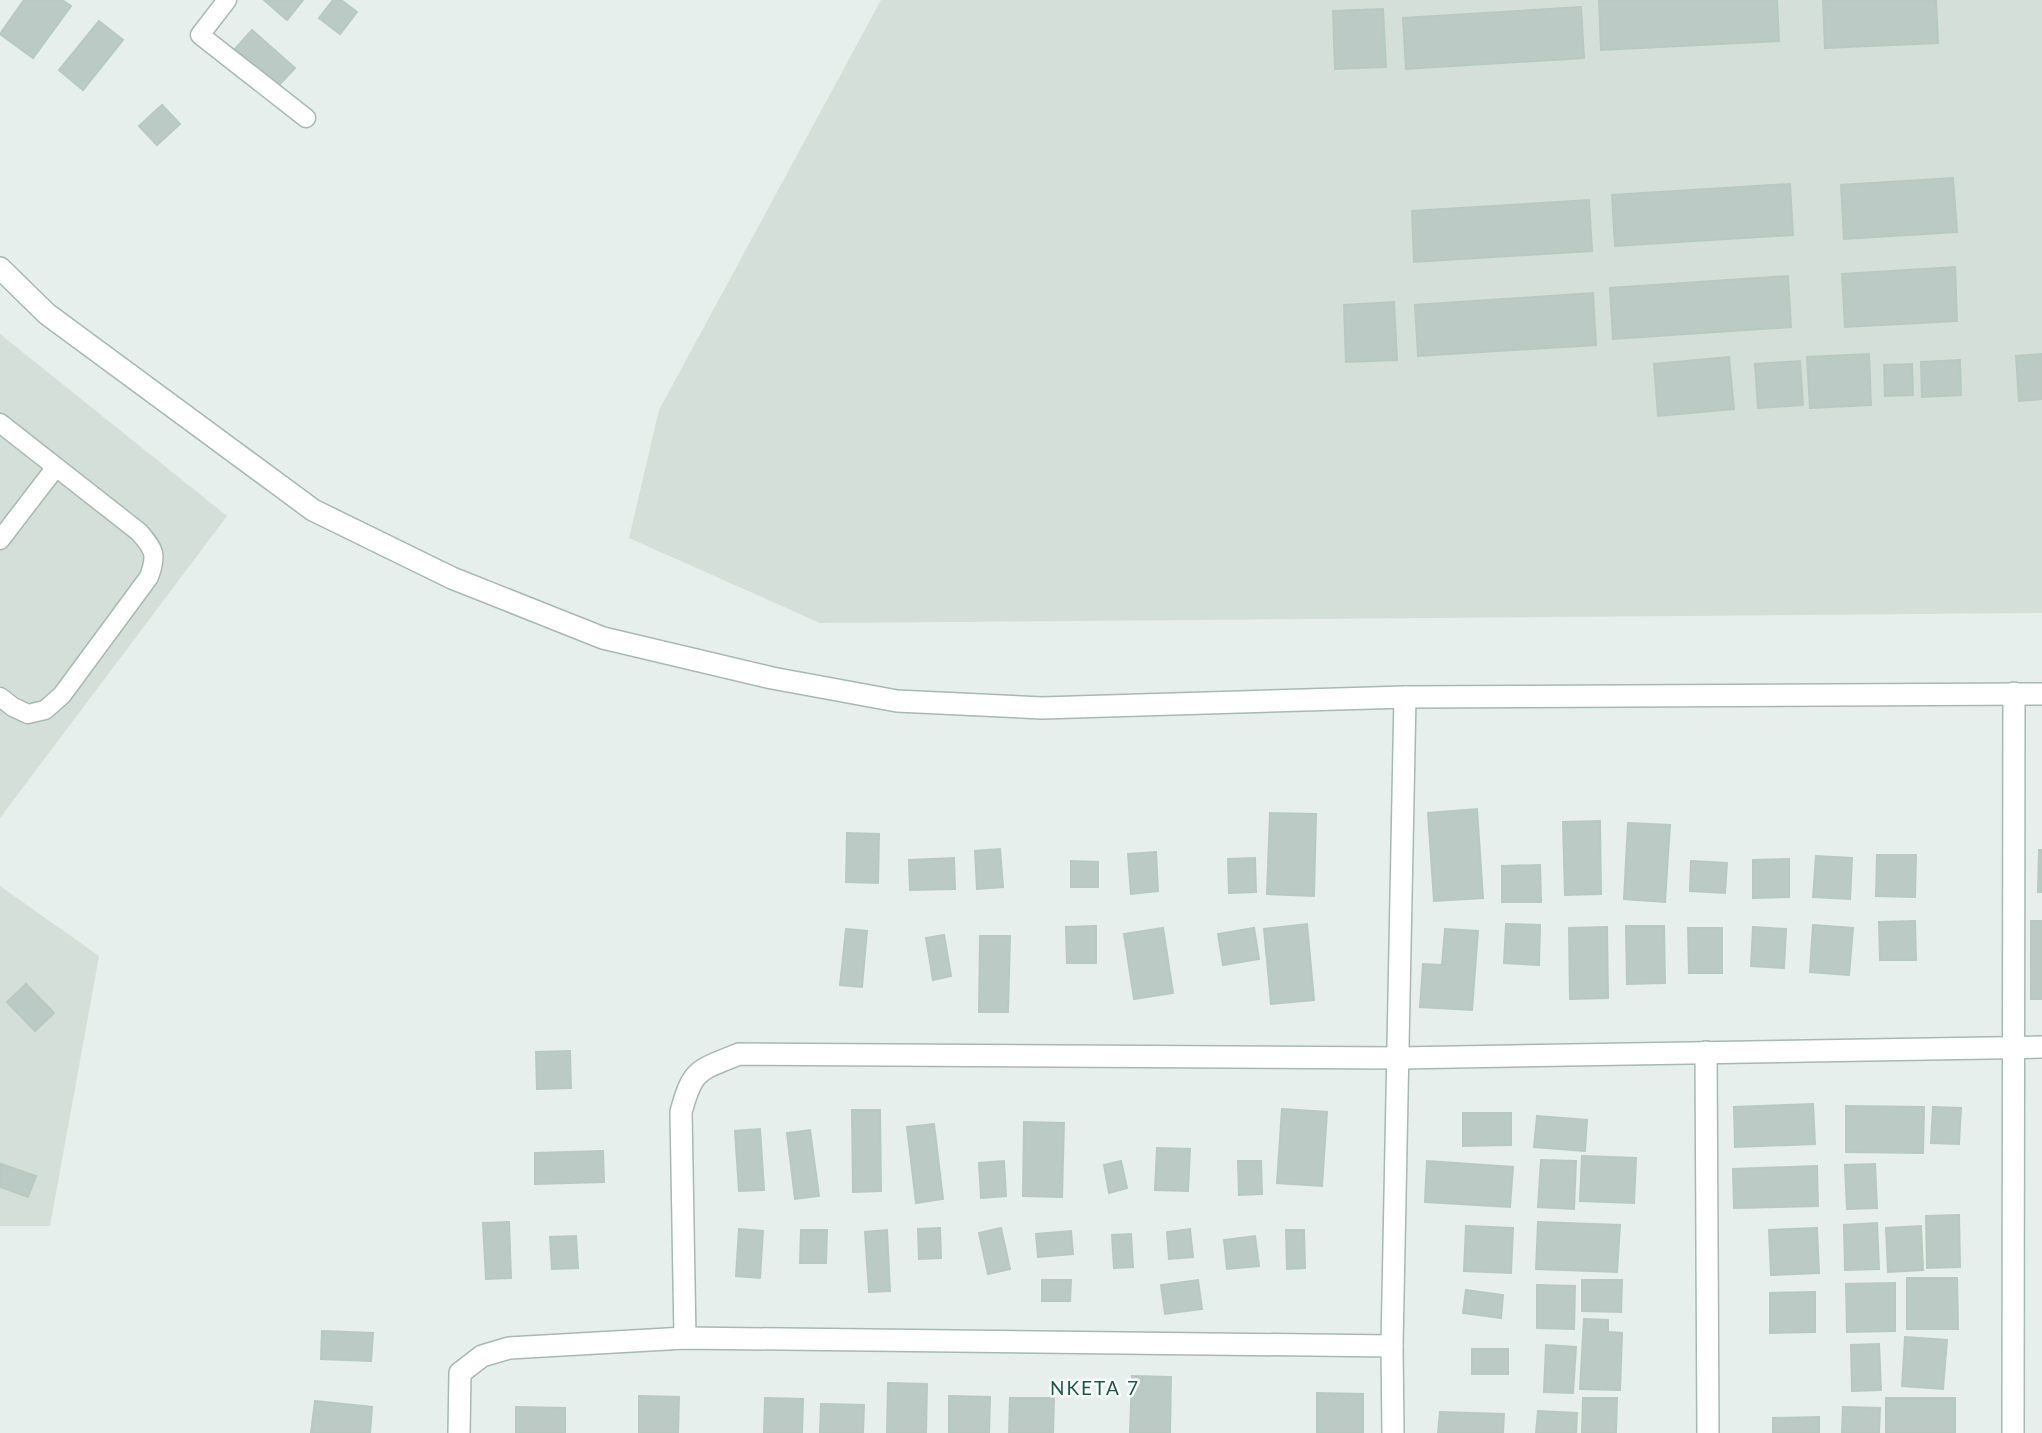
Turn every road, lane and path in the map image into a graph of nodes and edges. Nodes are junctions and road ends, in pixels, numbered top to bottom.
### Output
1 (227, 0) edge
2 (306, 118) dead end
3 (0, 268) edge
4 (0, 423) edge
5 (56, 467) junction
6 (0, 540) edge
7 (2014, 693) junction
8 (2042, 694) edge
9 (0, 697) edge
10 (1405, 697) junction
11 (2042, 1047) edge
12 (2013, 1048) junction
13 (1706, 1052) junction
14 (1399, 1058) junction
15 (685, 1338) junction
16 (1392, 1346) junction
17 (459, 1433) edge
18 (1393, 1433) edge
19 (1708, 1433) edge
20 (2013, 1433) edge

1 - 2 lane
3 - 10 street
4 - 5 lane
5 - 6 lane
5 - 9 lane
7 - 8 street
7 - 10 street
7 - 12 street
10 - 14 street
11 - 12 street
12 - 13 street
12 - 20 street
13 - 14 street
13 - 19 street
14 - 15 street
14 - 16 street
15 - 16 street
15 - 17 street
16 - 18 street

